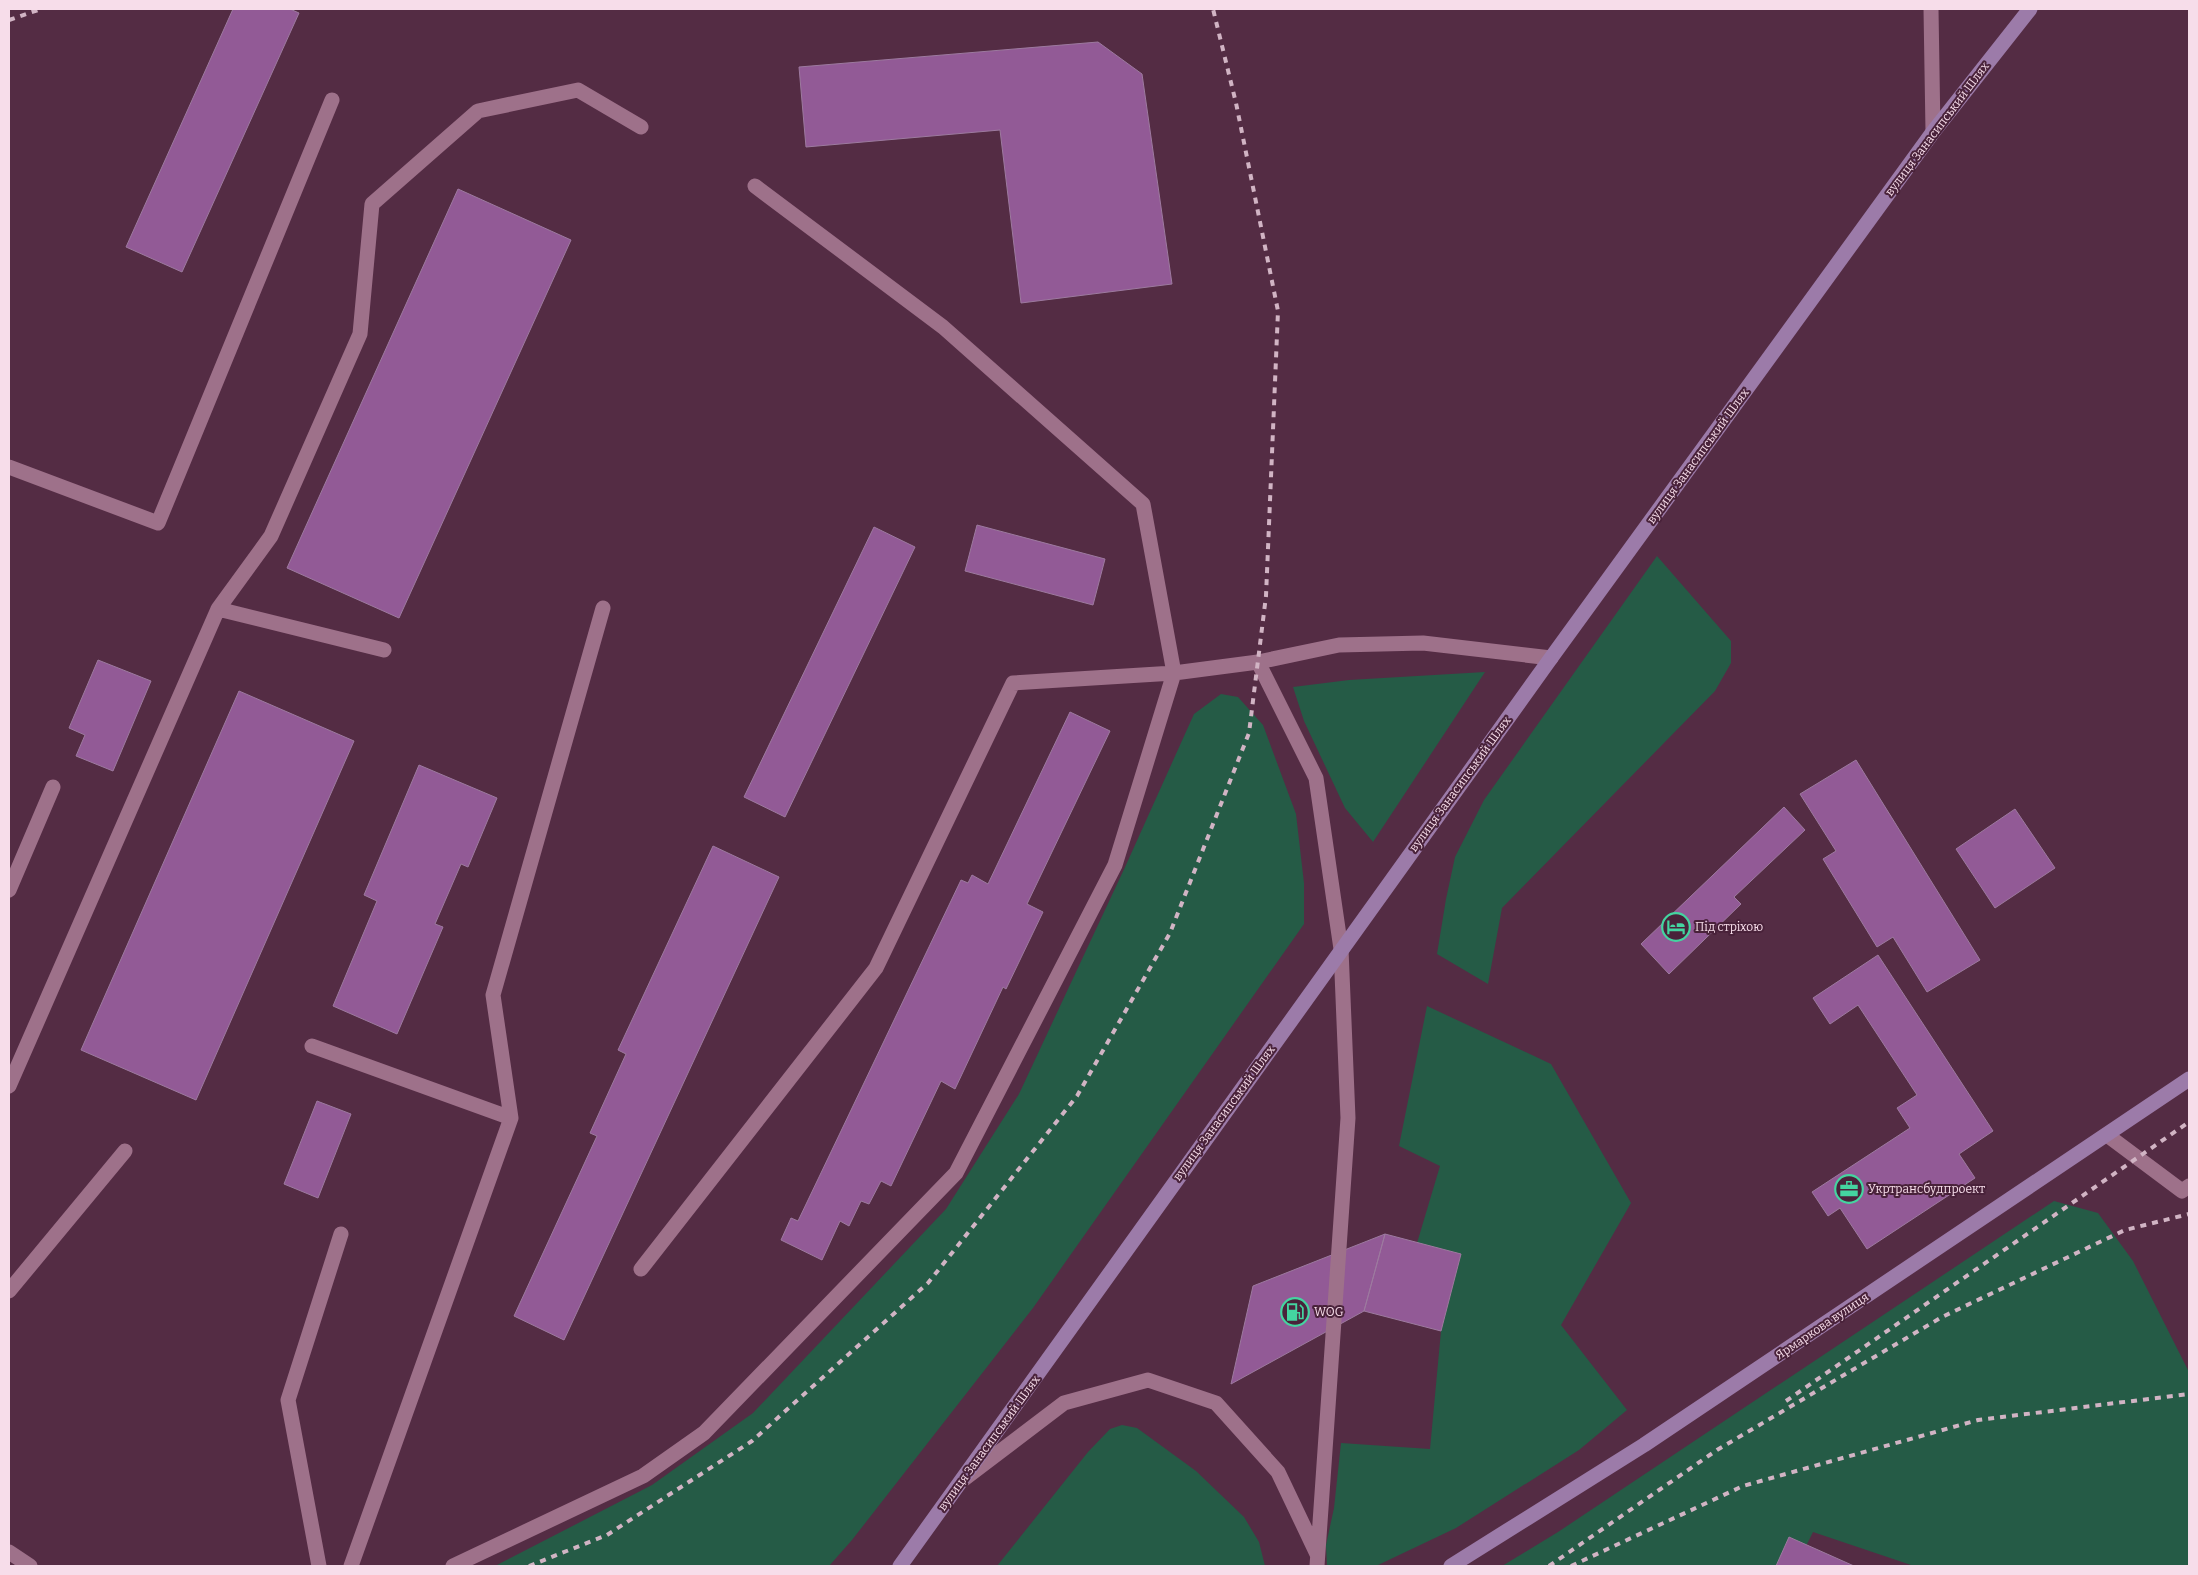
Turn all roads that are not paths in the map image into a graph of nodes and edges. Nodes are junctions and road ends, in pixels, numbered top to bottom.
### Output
1 (1931, 9) edge
2 (2030, 9) edge
3 (332, 100) dead end
4 (642, 127) dead end
5 (1933, 132) junction
6 (755, 186) dead end
7 (9, 467) edge
8 (603, 608) dead end
9 (218, 609) junction
10 (384, 650) dead end
11 (1551, 658) junction
12 (1258, 662) junction
13 (1174, 673) junction
14 (53, 787) dead end
15 (9, 890) edge
16 (1342, 949) junction
17 (312, 1046) dead end
18 (2189, 1079) edge
19 (9, 1086) edge
20 (511, 1118) junction
21 (2107, 1135) junction
22 (125, 1151) dead end
23 (2187, 1191) edge
24 (341, 1234) dead end
25 (641, 1269) dead end
26 (9, 1291) edge
27 (961, 1481) junction
28 (9, 1552) edge
29 (1317, 1561) edge
30 (30, 1566) edge
31 (319, 1566) edge
32 (351, 1566) edge
33 (454, 1566) edge
34 (900, 1566) edge
35 (1450, 1566) edge

1 - 5 lane
2 - 5 main road, вулиця Занасипський Шлях
3 - 7 lane
4 - 9 lane
5 - 11 main road, вулиця Занасипський Шлях
6 - 13 lane
8 - 20 lane
9 - 10 lane
9 - 19 lane
11 - 12 lane
11 - 16 main road, вулиця Занасипський Шлях
12 - 13 lane
12 - 16 lane
13 - 25 lane
13 - 33 lane
14 - 15 lane
16 - 27 main road, вулиця Занасипський Шлях
16 - 29 lane
17 - 20 lane
18 - 21 main road, Ярмаркова вулиця
20 - 32 lane
21 - 23 lane
21 - 35 main road, Ярмаркова вулиця
22 - 26 lane
24 - 31 lane
27 - 29 lane
27 - 34 main road, вулиця Занасипський Шлях
28 - 30 lane

